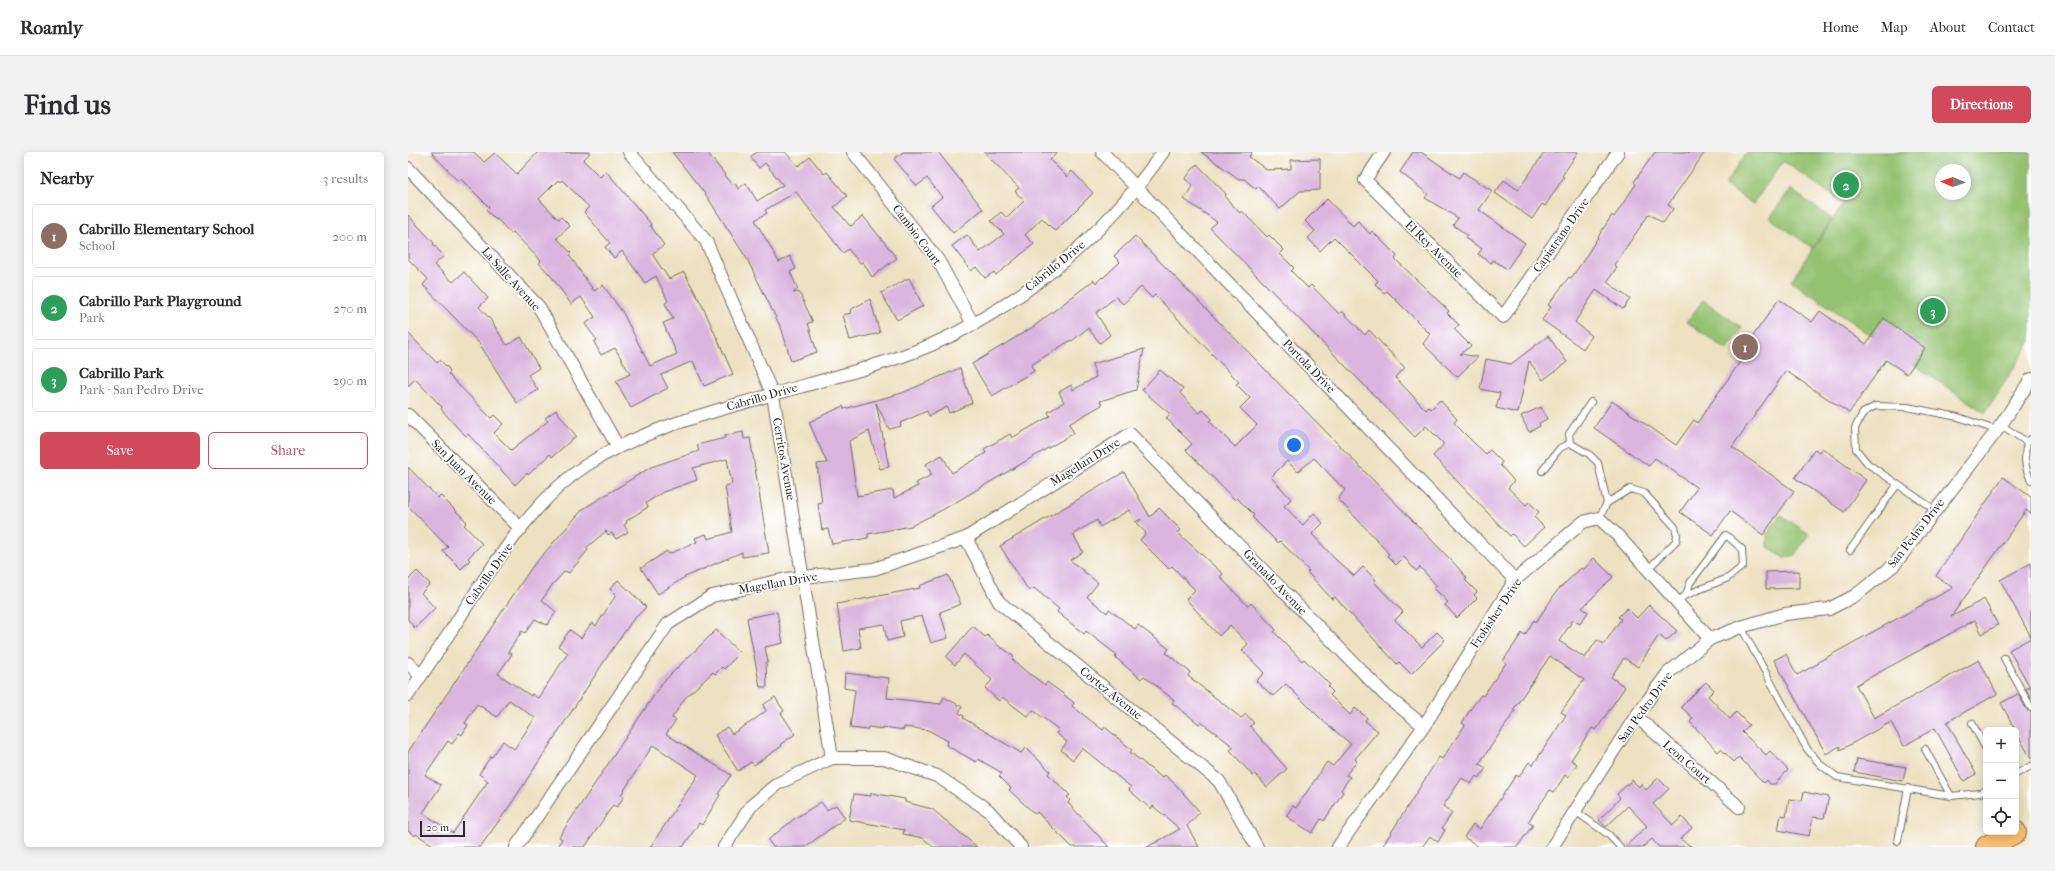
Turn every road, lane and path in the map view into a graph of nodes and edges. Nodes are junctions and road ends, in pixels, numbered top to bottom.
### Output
1 (629, 152) edge
2 (853, 152) edge
3 (1102, 152) edge
4 (1163, 152) edge
5 (1384, 152) edge
6 (1618, 152) edge
7 (408, 168) edge
8 (1137, 188) junction
9 (1503, 317) joint
10 (973, 324) junction
11 (2031, 379) edge
12 (773, 395) junction
13 (1591, 402) dead end
14 (408, 415) edge
15 (1999, 427) junction
16 (1130, 434) joint
17 (2029, 440) edge
18 (1570, 444) junction
19 (618, 447) junction
20 (1542, 471) dead end
21 (2031, 480) edge
22 (1896, 485) junction
23 (1607, 503) junction
24 (1935, 510) junction
25 (1599, 518) junction
26 (521, 530) junction
27 (966, 538) junction
28 (1850, 550) dead end
29 (1648, 569) junction
30 (804, 578) junction
31 (1515, 580) junction
32 (1681, 598) junction
33 (1741, 627) junction
34 (1710, 639) junction
35 (2004, 658) dead end
36 (408, 664) edge
37 (421, 676) junction
38 (408, 695) edge
39 (2031, 708) edge
40 (1636, 716) junction
41 (1972, 723) dead end
42 (1424, 726) junction
43 (1983, 743) edge
44 (1925, 749) dead end
45 (832, 758) junction
46 (2031, 766) edge
47 (2019, 772) edge
48 (1908, 788) junction
49 (1983, 792) edge
50 (1951, 796) junction
51 (1739, 807) dead end
52 (1575, 811) junction
53 (2031, 823) edge
54 (2019, 830) edge
55 (2009, 835) edge
56 (1898, 841) dead end
57 (516, 847) edge
58 (724, 847) edge
59 (1021, 847) edge
60 (1257, 847) edge
61 (1338, 847) edge
62 (1552, 847) edge
63 (1620, 847) edge
64 (1987, 847) edge

1 - 12 street, Cerritos Avenue
2 - 10 street, Cambio Court
3 - 8 street, Portola Drive
4 - 8 street, Cabrillo Drive
5 - 9 street, El Rey Avenue
6 - 9 street, Capistrano Drive
7 - 19 street, La Salle Avenue
8 - 10 street, Cabrillo Drive
8 - 31 street, Portola Drive
10 - 12 street, Cabrillo Drive
11 - 15 street, San Pedro Drive
12 - 19 street, Cabrillo Drive
12 - 30 street, Cerritos Avenue
13 - 18 lane
14 - 26 street, San Juan Avenue
15 - 17 lane
15 - 22 lane
15 - 24 street, San Pedro Drive
16 - 27 street, Magellan Drive
16 - 42 street, Granado Avenue
17 - 21 lane
18 - 20 lane
18 - 23 lane
19 - 26 street, Cabrillo Drive
22 - 24 lane
22 - 28 lane
23 - 25 lane
23 - 29 lane
24 - 33 street, San Pedro Drive
25 - 29 street
25 - 31 street, Frobisher Drive
26 - 37 street, Cabrillo Drive
27 - 30 street, Magellan Drive
27 - 60 street, Cortez Avenue
29 - 32 street
30 - 45 street, Cerritos Avenue
30 - 57 street, Magellan Drive
31 - 42 street, Frobisher Drive
32 - 32 lane
32 - 34 street
33 - 34 street, San Pedro Drive
33 - 48 lane
34 - 40 street, San Pedro Drive
35 - 39 lane
36 - 37 street
37 - 38 street, Cabrillo Drive
40 - 51 street, Leon Court
40 - 52 street, San Pedro Drive
41 - 43 lane
42 - 61 street, Frobisher Drive
44 - 50 lane
45 - 58 street
45 - 59 street
46 - 47 lane
48 - 50 lane
48 - 56 lane
49 - 50 lane
52 - 62 street, San Pedro Drive
52 - 63 lane
53 - 54 highway
55 - 64 highway

